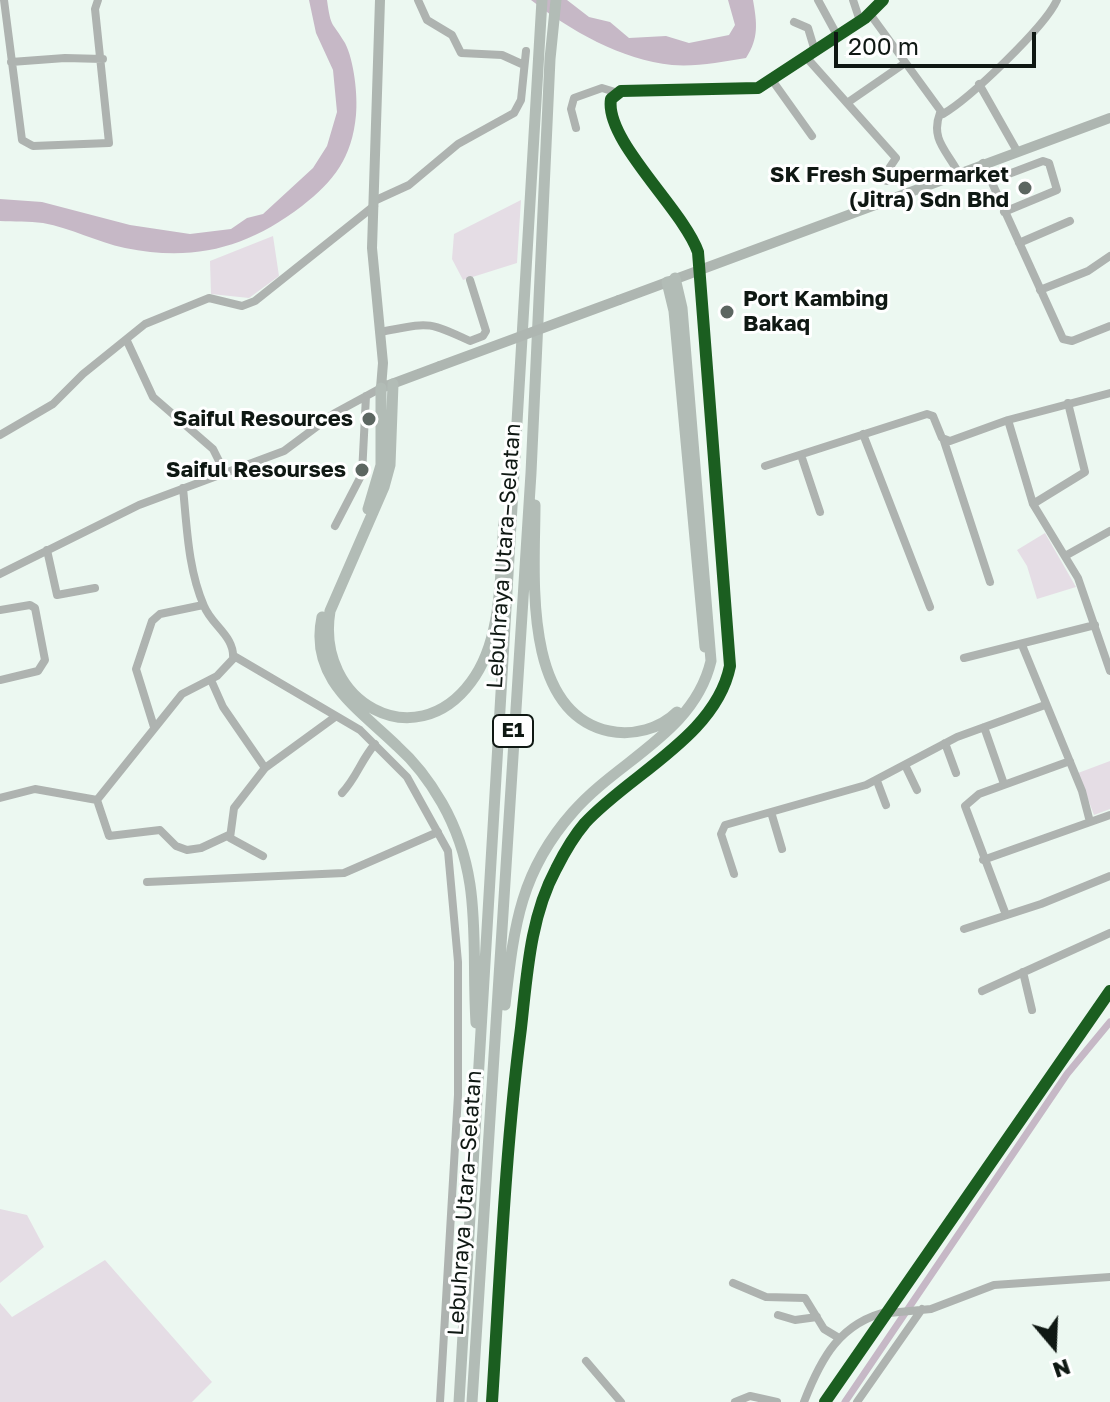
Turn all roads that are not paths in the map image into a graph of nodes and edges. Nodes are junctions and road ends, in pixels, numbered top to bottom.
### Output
1 (4, 0) edge
2 (98, 0) edge
3 (380, 0) edge
4 (418, 0) edge
5 (542, 0) edge
6 (556, 0) edge
7 (818, 0) edge
8 (853, 0) edge
9 (883, 0) edge
10 (1057, 0) edge
11 (870, 14) junction
12 (860, 21) junction
13 (794, 22) dead end
14 (837, 35) junction
15 (526, 51) dead end
16 (815, 51) junction
17 (806, 57) junction
18 (103, 59) junction
19 (544, 60) junction
20 (905, 63) junction
21 (11, 65) junction
22 (524, 65) junction
23 (0, 68) edge
24 (772, 80) junction
25 (979, 84) junction
26 (615, 92) junction
27 (847, 103) junction
28 (940, 113) junction
29 (1110, 118) edge
30 (576, 128) dead end
31 (812, 136) dead end
32 (1017, 151) junction
33 (983, 163) junction
34 (958, 172) junction
35 (887, 181) dead end
36 (990, 181) junction
37 (374, 204) junction
38 (1004, 212) junction
39 (1070, 221) dead end
40 (1019, 243) junction
41 (1110, 256) edge
42 (701, 269) junction
43 (470, 280) dead end
44 (671, 280) junction
45 (1040, 290) junction
46 (1110, 326) edge
47 (380, 332) junction
48 (127, 341) junction
49 (383, 363) junction
50 (393, 384) junction
51 (381, 388) junction
52 (1110, 393) edge
53 (366, 396) junction
54 (1068, 403) junction
55 (518, 406) junction
56 (1008, 420) junction
57 (863, 434) junction
58 (0, 435) edge
59 (944, 441) junction
60 (801, 455) junction
61 (765, 466) dead end
62 (225, 473) junction
63 (531, 473) junction
64 (183, 488) junction
65 (1033, 504) junction
66 (820, 512) dead end
67 (335, 526) dead end
68 (1110, 531) edge
69 (47, 550) junction
70 (1065, 556) junction
71 (0, 574) edge
72 (990, 582) dead end
73 (95, 588) dead end
74 (203, 605) junction
75 (930, 607) dead end
76 (0, 610) edge
77 (1095, 625) junction
78 (1022, 645) junction
79 (234, 656) junction
80 (964, 658) dead end
81 (1110, 671) edge
82 (0, 680) edge
83 (211, 680) junction
84 (1045, 705) junction
85 (335, 717) junction
86 (154, 727) junction
87 (984, 727) junction
88 (945, 743) junction
89 (375, 744) junction
90 (1070, 761) junction
91 (905, 765) junction
92 (265, 768) junction
93 (956, 773) dead end
94 (877, 781) junction
95 (1004, 784) junction
96 (917, 790) dead end
97 (342, 793) dead end
98 (0, 798) edge
99 (97, 800) junction
100 (886, 805) dead end
101 (771, 812) junction
102 (1110, 815) edge
103 (1090, 822) junction
104 (438, 832) junction
105 (229, 835) junction
106 (782, 849) dead end
107 (263, 856) dead end
108 (983, 860) junction
109 (734, 874) dead end
110 (1110, 876) edge
111 (147, 882) dead end
112 (1006, 915) junction
113 (964, 929) dead end
114 (1110, 933) edge
115 (1023, 972) junction
116 (982, 991) dead end
117 (1110, 991) edge
118 (1032, 1010) dead end
119 (481, 1039) junction
120 (495, 1050) junction
121 (1110, 1277) edge
122 (733, 1283) dead end
123 (918, 1309) junction
124 (892, 1312) junction
125 (778, 1315) dead end
126 (817, 1317) junction
127 (839, 1338) junction
128 (586, 1361) dead end
129 (440, 1402) edge
130 (459, 1402) edge
131 (472, 1402) edge
132 (492, 1402) edge
133 (621, 1402) edge
134 (735, 1402) edge
135 (777, 1402) edge
136 (804, 1402) edge
137 (825, 1402) edge
138 (857, 1402) edge

1 - 21 street
2 - 18 street
3 - 37 main road
4 - 22 street
5 - 19 highway, Lebuhraya Utara–Selatan / E1
6 - 19 highway, Lebuhraya Utara–Selatan / E1
7 - 14 street
8 - 12 street
9 - 11 street
10 - 25 street
11 - 12 street
11 - 20 street
12 - 14 street
13 - 16 street
14 - 16 street
15 - 22 street
16 - 17 street
17 - 24 street
17 - 27 street
18 - 21 street
18 - 21 street
19 - 55 highway, Lebuhraya Utara–Selatan / E1
19 - 63 highway, Lebuhraya Utara–Selatan / E1
20 - 27 street
20 - 28 street
21 - 23 street
22 - 37 street
24 - 26 street
24 - 31 street
25 - 28 street
25 - 32 street
26 - 30 street
26 - 42 street
27 - 35 street
28 - 34 street
29 - 32 main road
32 - 33 main road
33 - 34 main road
33 - 36 street
34 - 42 main road
36 - 38 street
36 - 38 street
37 - 47 main road
37 - 48 street
38 - 40 street
39 - 40 street
40 - 45 street
41 - 45 street
42 - 44 main road
42 - 132 street
43 - 47 street
44 - 50 main road, bridge
44 - 63 highway
44 - 120 highway
45 - 46 street
47 - 49 main road
48 - 58 street
48 - 62 street
49 - 50 main road
49 - 51 main road
50 - 51 main road
50 - 55 highway
51 - 53 street
51 - 119 highway
52 - 54 street
53 - 62 street
53 - 67 street
54 - 56 street
54 - 65 street
55 - 119 highway, Lebuhraya Utara–Selatan / E1
56 - 59 street
56 - 65 street
57 - 59 street
57 - 60 street
57 - 75 street
59 - 72 street
60 - 61 street
60 - 66 street
62 - 64 street
63 - 120 highway, Lebuhraya Utara–Selatan / E1
64 - 69 street
64 - 74 street
65 - 70 street
68 - 70 street
69 - 71 street
69 - 73 street
70 - 77 street
74 - 79 street
74 - 86 street
76 - 82 street
77 - 78 street
77 - 81 street
78 - 80 street
78 - 84 street
79 - 83 street
79 - 85 street
83 - 86 street
83 - 92 street
84 - 87 street
84 - 90 street
85 - 89 street
85 - 92 street
86 - 99 street
87 - 88 street
87 - 95 street
88 - 91 street
88 - 93 street
89 - 97 street
89 - 104 street
90 - 95 street
90 - 103 street
91 - 94 street
91 - 96 street
92 - 105 street
94 - 100 street
94 - 101 street
95 - 108 street
98 - 99 street
99 - 105 street
101 - 106 street
101 - 109 street
102 - 103 street
103 - 108 street
104 - 111 street
104 - 129 street
105 - 107 street
108 - 112 street
110 - 112 street
112 - 113 street
114 - 115 street
115 - 116 street
115 - 118 street
117 - 124 street
119 - 130 highway, Lebuhraya Utara–Selatan / E1
120 - 131 highway, Lebuhraya Utara–Selatan / E1
121 - 123 street
122 - 126 street
123 - 124 street
123 - 138 street
124 - 127 street
124 - 137 street
125 - 126 street
126 - 127 street
127 - 136 street
128 - 133 street
134 - 135 street

